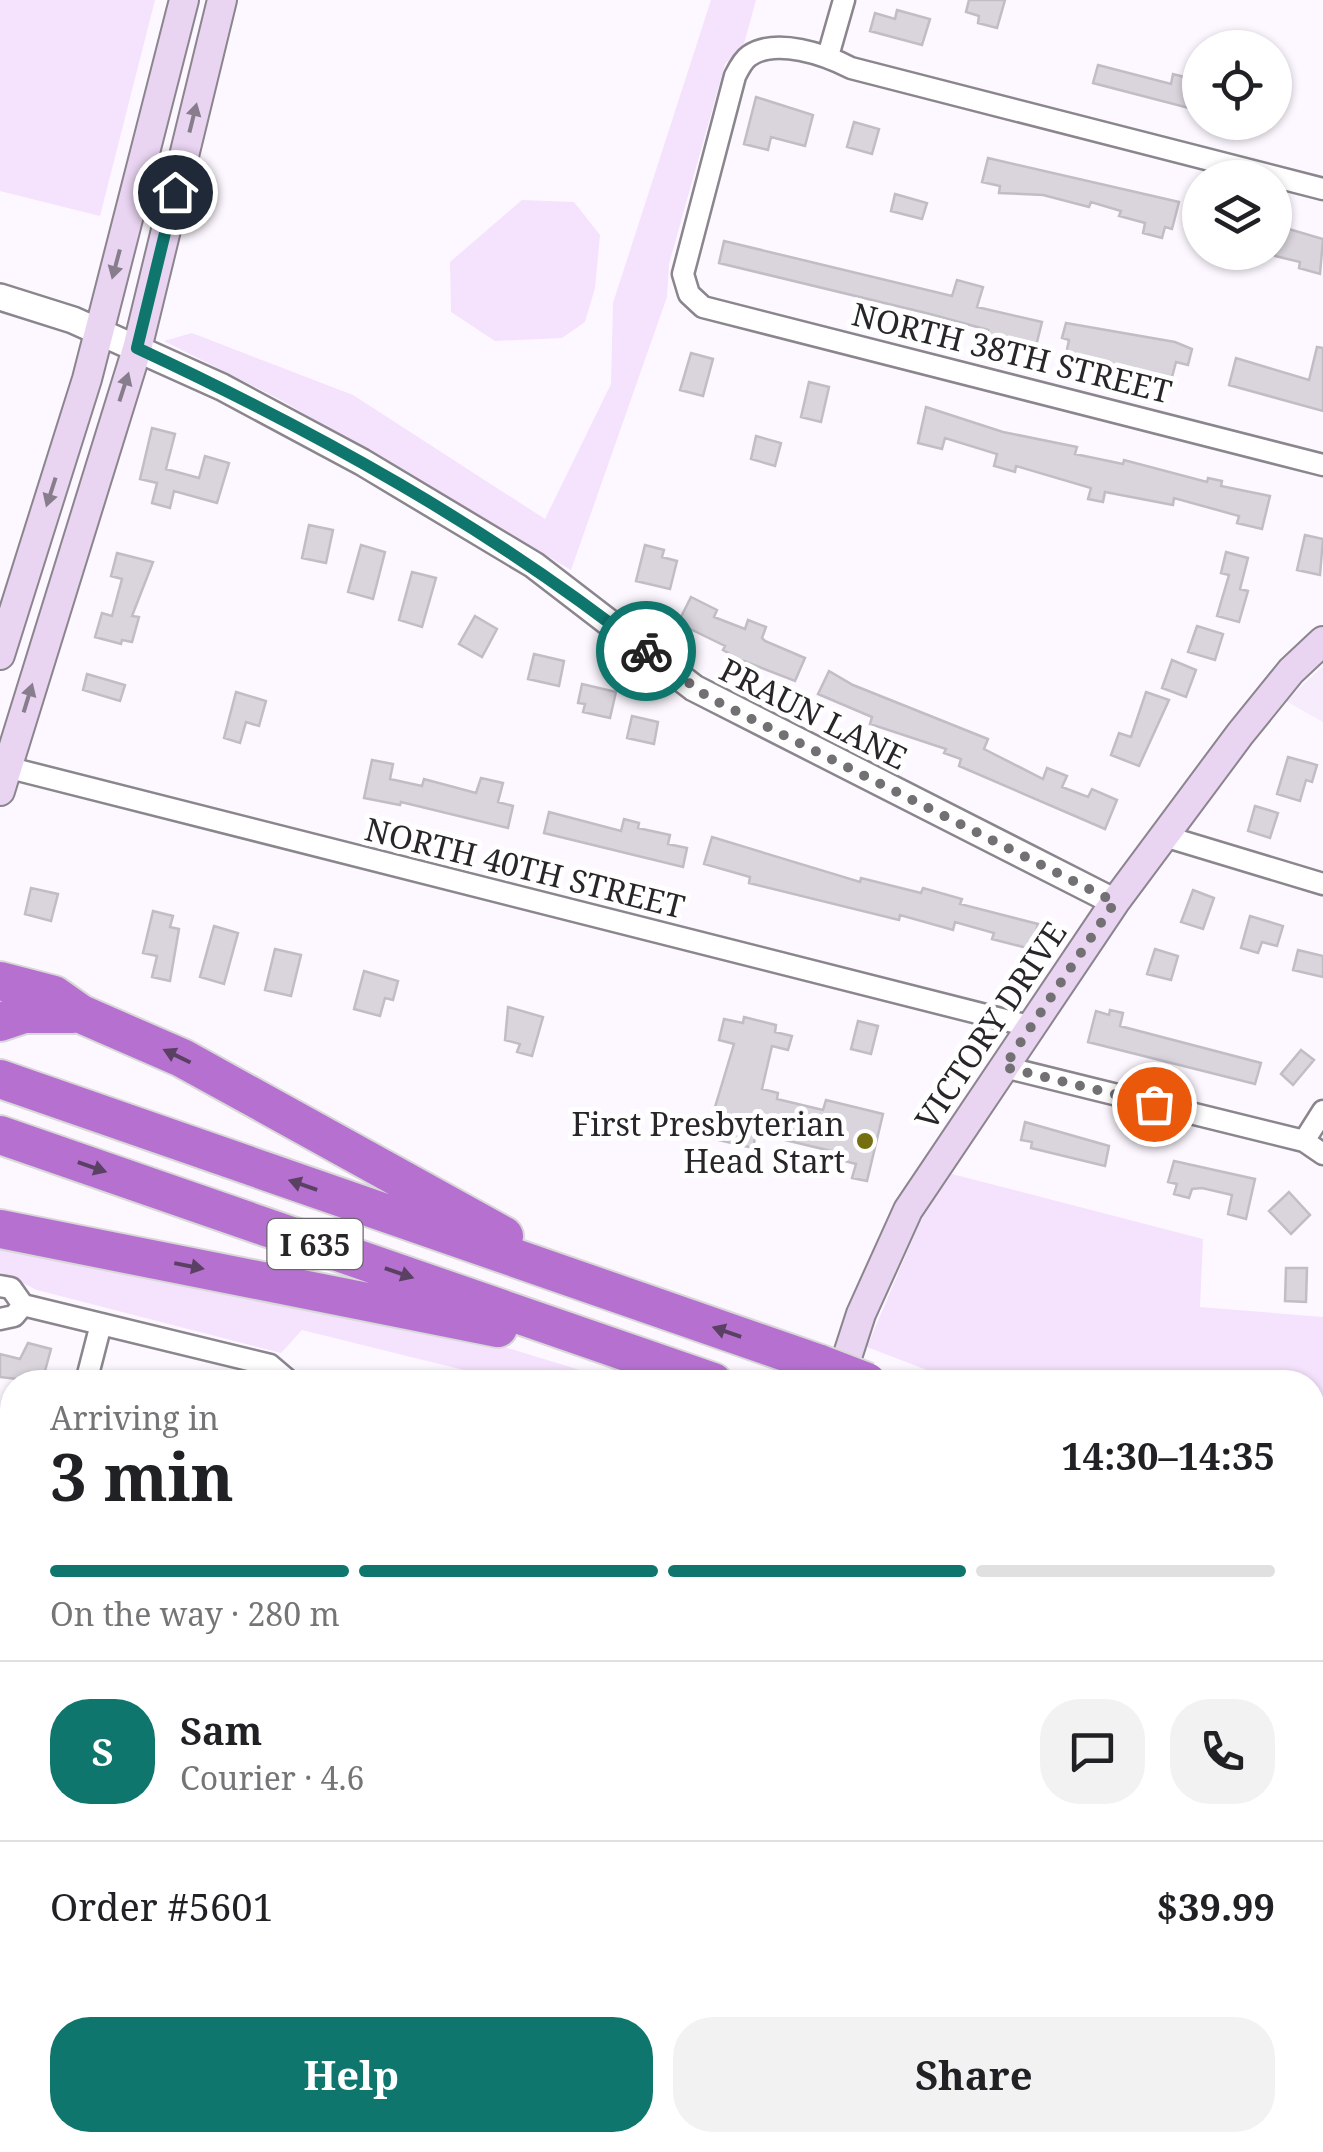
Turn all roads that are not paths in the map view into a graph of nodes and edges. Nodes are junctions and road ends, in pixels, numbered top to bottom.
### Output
1 (184, 0) edge
2 (222, 0) edge
3 (844, 0) edge
4 (828, 56) junction
5 (1323, 190) edge
6 (0, 297) edge
7 (97, 331) junction
8 (137, 348) junction
9 (1323, 464) edge
10 (1323, 641) edge
11 (0, 655) edge
12 (3, 779) edge
13 (1164, 836) junction
14 (1323, 884) edge
15 (1115, 902) junction
16 (0, 981) edge
17 (81, 1014) junction
18 (0, 1022) edge
19 (1029, 1026) junction
20 (1004, 1067) junction
21 (0, 1079) edge
22 (1323, 1112) edge
23 (0, 1135) edge
24 (1304, 1141) junction
25 (1323, 1154) edge
26 (8, 1224) edge
27 (0, 1286) edge
28 (594, 1286) junction
29 (22, 1305) junction
30 (0, 1319) edge
31 (102, 1324) junction
32 (630, 1354) junction
33 (89, 1370) edge
34 (277, 1370) edge
35 (677, 1370) edge
36 (821, 1370) edge
37 (830, 1370) edge

1 -> 7 main road
8 -> 2 main road
3 - 4 street
4 - 5 street
4 - 9 street, NORTH 38TH STREET
6 - 7 street
7 - 8 street, PRAUN LANE
7 -> 11 main road
12 -> 8 main road
8 - 15 street, PRAUN LANE
10 - 13 main road, VICTORY DRIVE
12 - 19 street, NORTH 40TH STREET
13 - 14 street
13 - 15 main road, VICTORY DRIVE
15 - 19 main road, VICTORY DRIVE
16 - 17 highway
17 - 18 highway
28 -> 17 highway
19 - 20 main road, VICTORY DRIVE
20 - 24 street
20 - 37 main road, VICTORY DRIVE
28 -> 21 highway, I 635
22 - 24 street
23 -> 32 highway, I 635
24 - 25 street
26 -> 32 highway
27 - 29 street
36 -> 28 highway, I 635
29 - 30 street
29 - 31 street
31 - 33 street
31 - 34 street
32 - 35 highway, I 635

